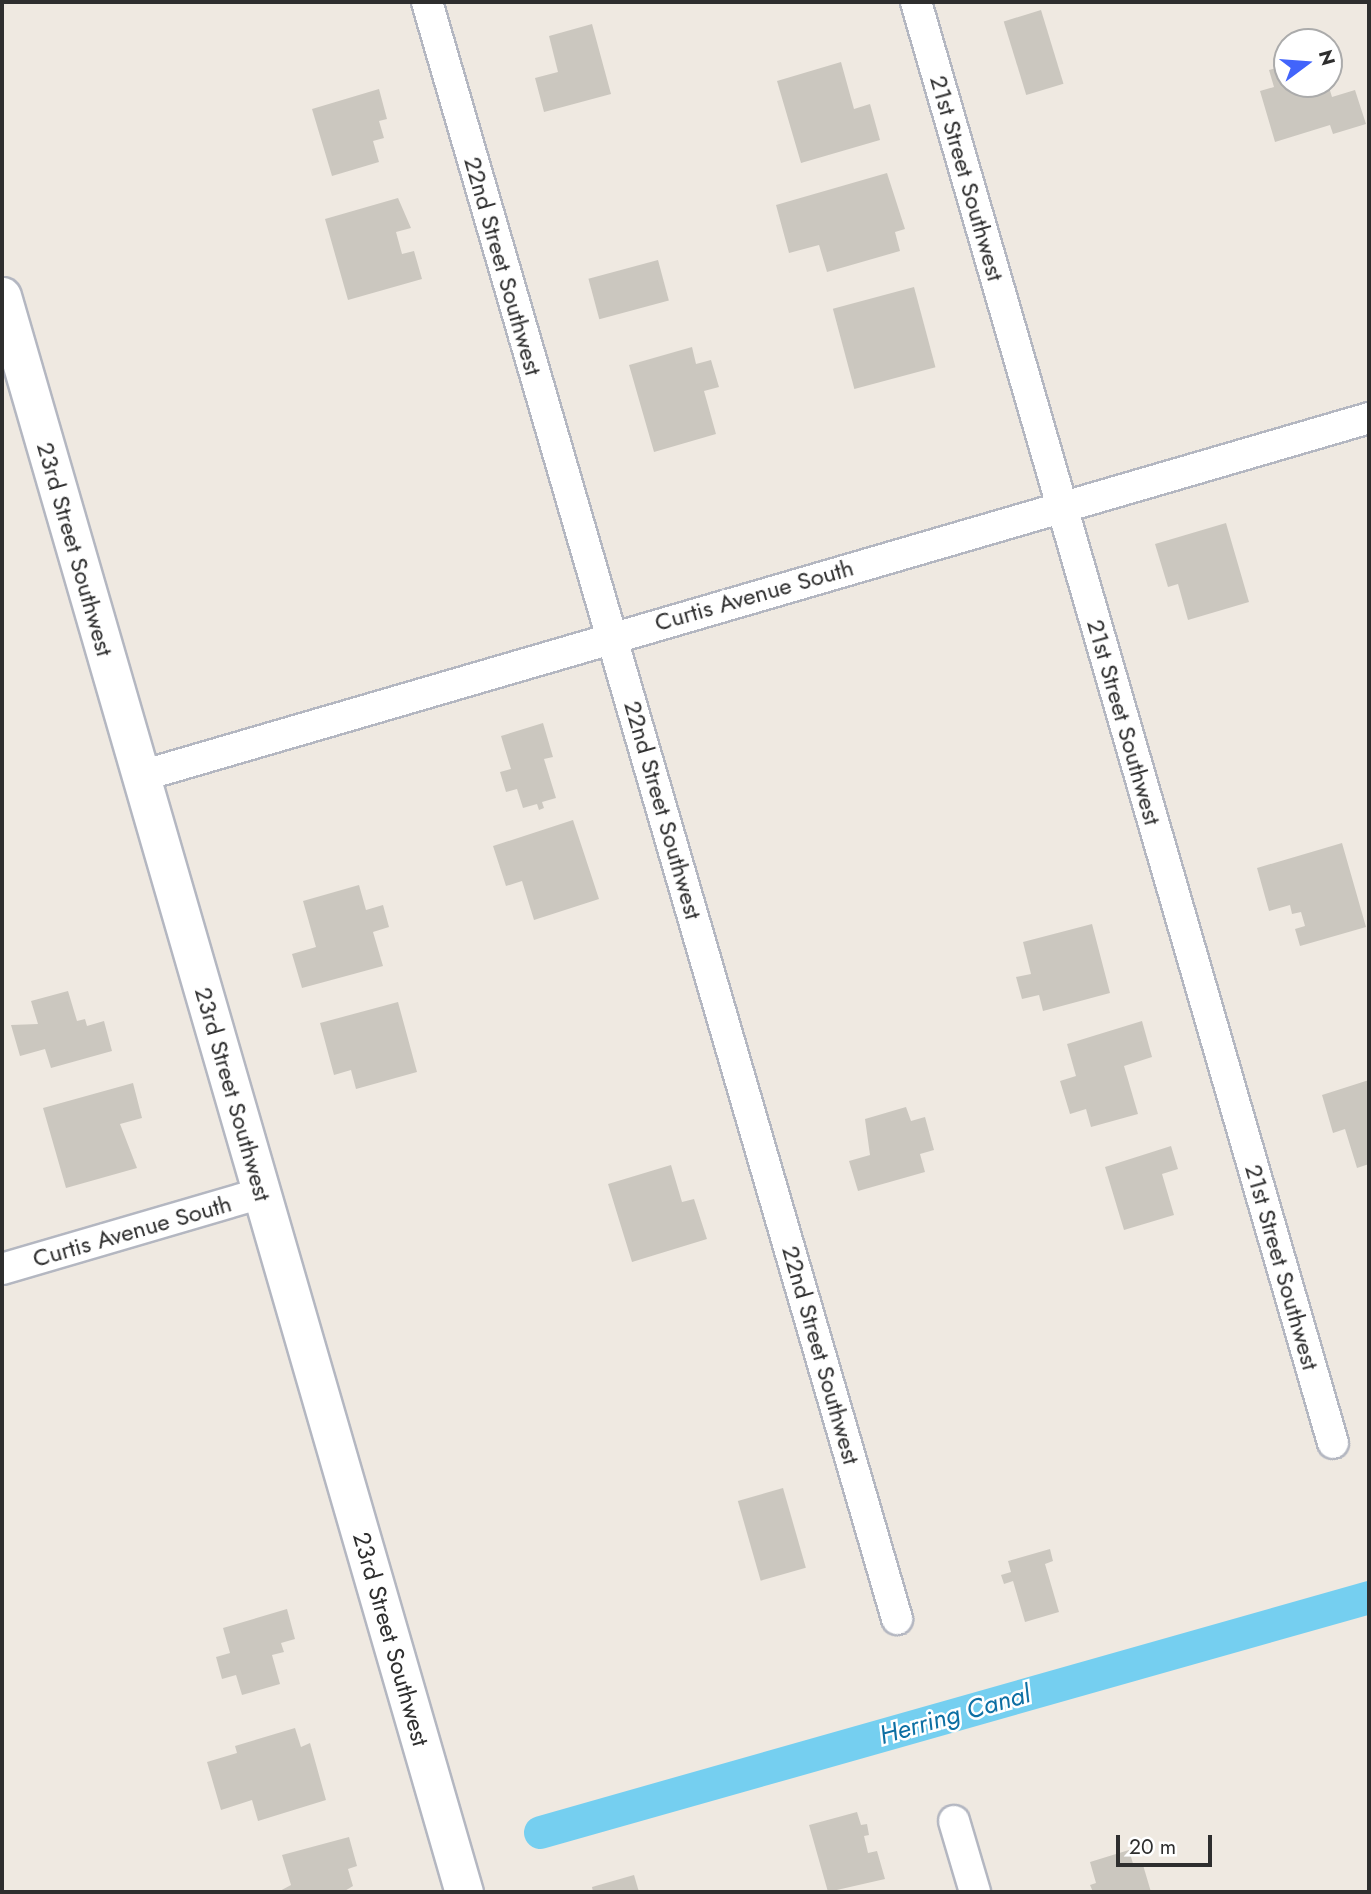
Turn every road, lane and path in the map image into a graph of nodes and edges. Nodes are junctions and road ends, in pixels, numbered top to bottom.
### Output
1 (426, 2) edge
2 (916, 2) edge
3 (2, 296) edge
4 (1369, 418) edge
5 (1064, 506) junction
6 (613, 636) junction
7 (141, 776) junction
8 (262, 1193) junction
9 (2, 1269) edge
10 (1333, 1443) dead end
11 (897, 1619) dead end
12 (954, 1821) dead end
13 (464, 1892) edge
14 (975, 1892) edge

1 - 6 street, 22nd Street Southwest
2 - 5 street, 21st Street Southwest
3 - 7 street, 23rd Street Southwest
4 - 5 street, Curtis Avenue South
5 - 6 street, Curtis Avenue South
5 - 10 street, 21st Street Southwest
6 - 7 street, Curtis Avenue South
6 - 11 street, 22nd Street Southwest
7 - 8 street, 23rd Street Southwest
8 - 9 street, Curtis Avenue South
8 - 13 street, 23rd Street Southwest
12 - 14 street

